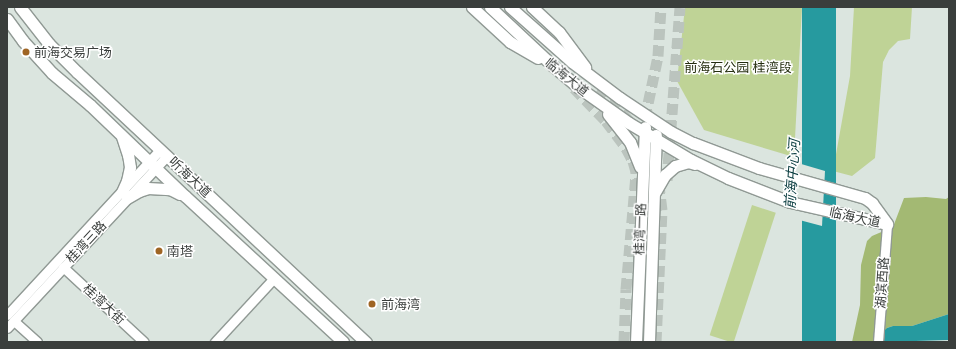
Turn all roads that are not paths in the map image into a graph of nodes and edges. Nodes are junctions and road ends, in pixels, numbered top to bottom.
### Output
1 (20, 7) edge
2 (472, 7) edge
3 (490, 7) edge
4 (510, 7) edge
5 (532, 7) edge
6 (7, 19) edge
7 (553, 66) junction
8 (592, 77) junction
9 (596, 100) junction
10 (646, 116) junction
11 (657, 123) junction
12 (120, 132) junction
13 (644, 132) junction
14 (656, 140) junction
15 (163, 153) junction
16 (153, 164) junction
17 (699, 164) junction
18 (643, 174) junction
19 (124, 195) junction
20 (654, 195) junction
21 (185, 196) junction
22 (887, 224) junction
23 (63, 267) junction
24 (274, 278) junction
25 (10, 318) edge
26 (7, 328) edge
27 (328, 329) junction
28 (37, 342) edge
29 (144, 342) edge
30 (214, 342) edge
31 (336, 342) edge
32 (343, 342) edge
33 (366, 342) edge
34 (636, 342) edge
35 (649, 342) edge
36 (878, 342) edge

1 - 15 main road, 听海大道
2 - 7 main road
3 - 7 main road, 临海大道
4 - 8 main road, 临海大道
5 - 8 main road
6 - 12 main road, 听海大道
7 - 9 main road, 临海大道
8 - 10 main road, 临海大道
9 - 13 main road, 临海大道
9 - 18 main road
10 - 11 main road, 临海大道
10 - 13 main road, 桂湾一路
11 - 14 main road, 桂湾一路
11 - 22 main road, 临海大道
12 - 16 main road, 听海大道
12 - 19 main road
13 - 14 main road, 临海大道
13 - 18 main road, 桂湾一路
14 - 17 main road, 临海大道
14 - 20 main road, 桂湾一路
15 - 16 street, 桂湾三路
15 - 33 main road, 听海大道
16 - 19 street, 桂湾三路
16 - 21 main road, 听海大道
17 - 20 main road
17 - 22 main road, 临海大道
18 - 34 main road, 桂湾一路
19 - 21 main road
19 - 23 street, 桂湾三路
19 - 25 street, 桂湾三路
20 - 35 main road, 桂湾一路
21 - 24 main road, 听海大道
22 - 36 street, 湖滨西路
23 - 25 street, 桂湾三路
23 - 29 street, 桂湾大街
24 - 27 main road, 听海大道
24 - 30 street
25 - 26 street, 桂湾三路
25 - 28 street
27 - 31 main road
27 - 32 main road, 听海大道

